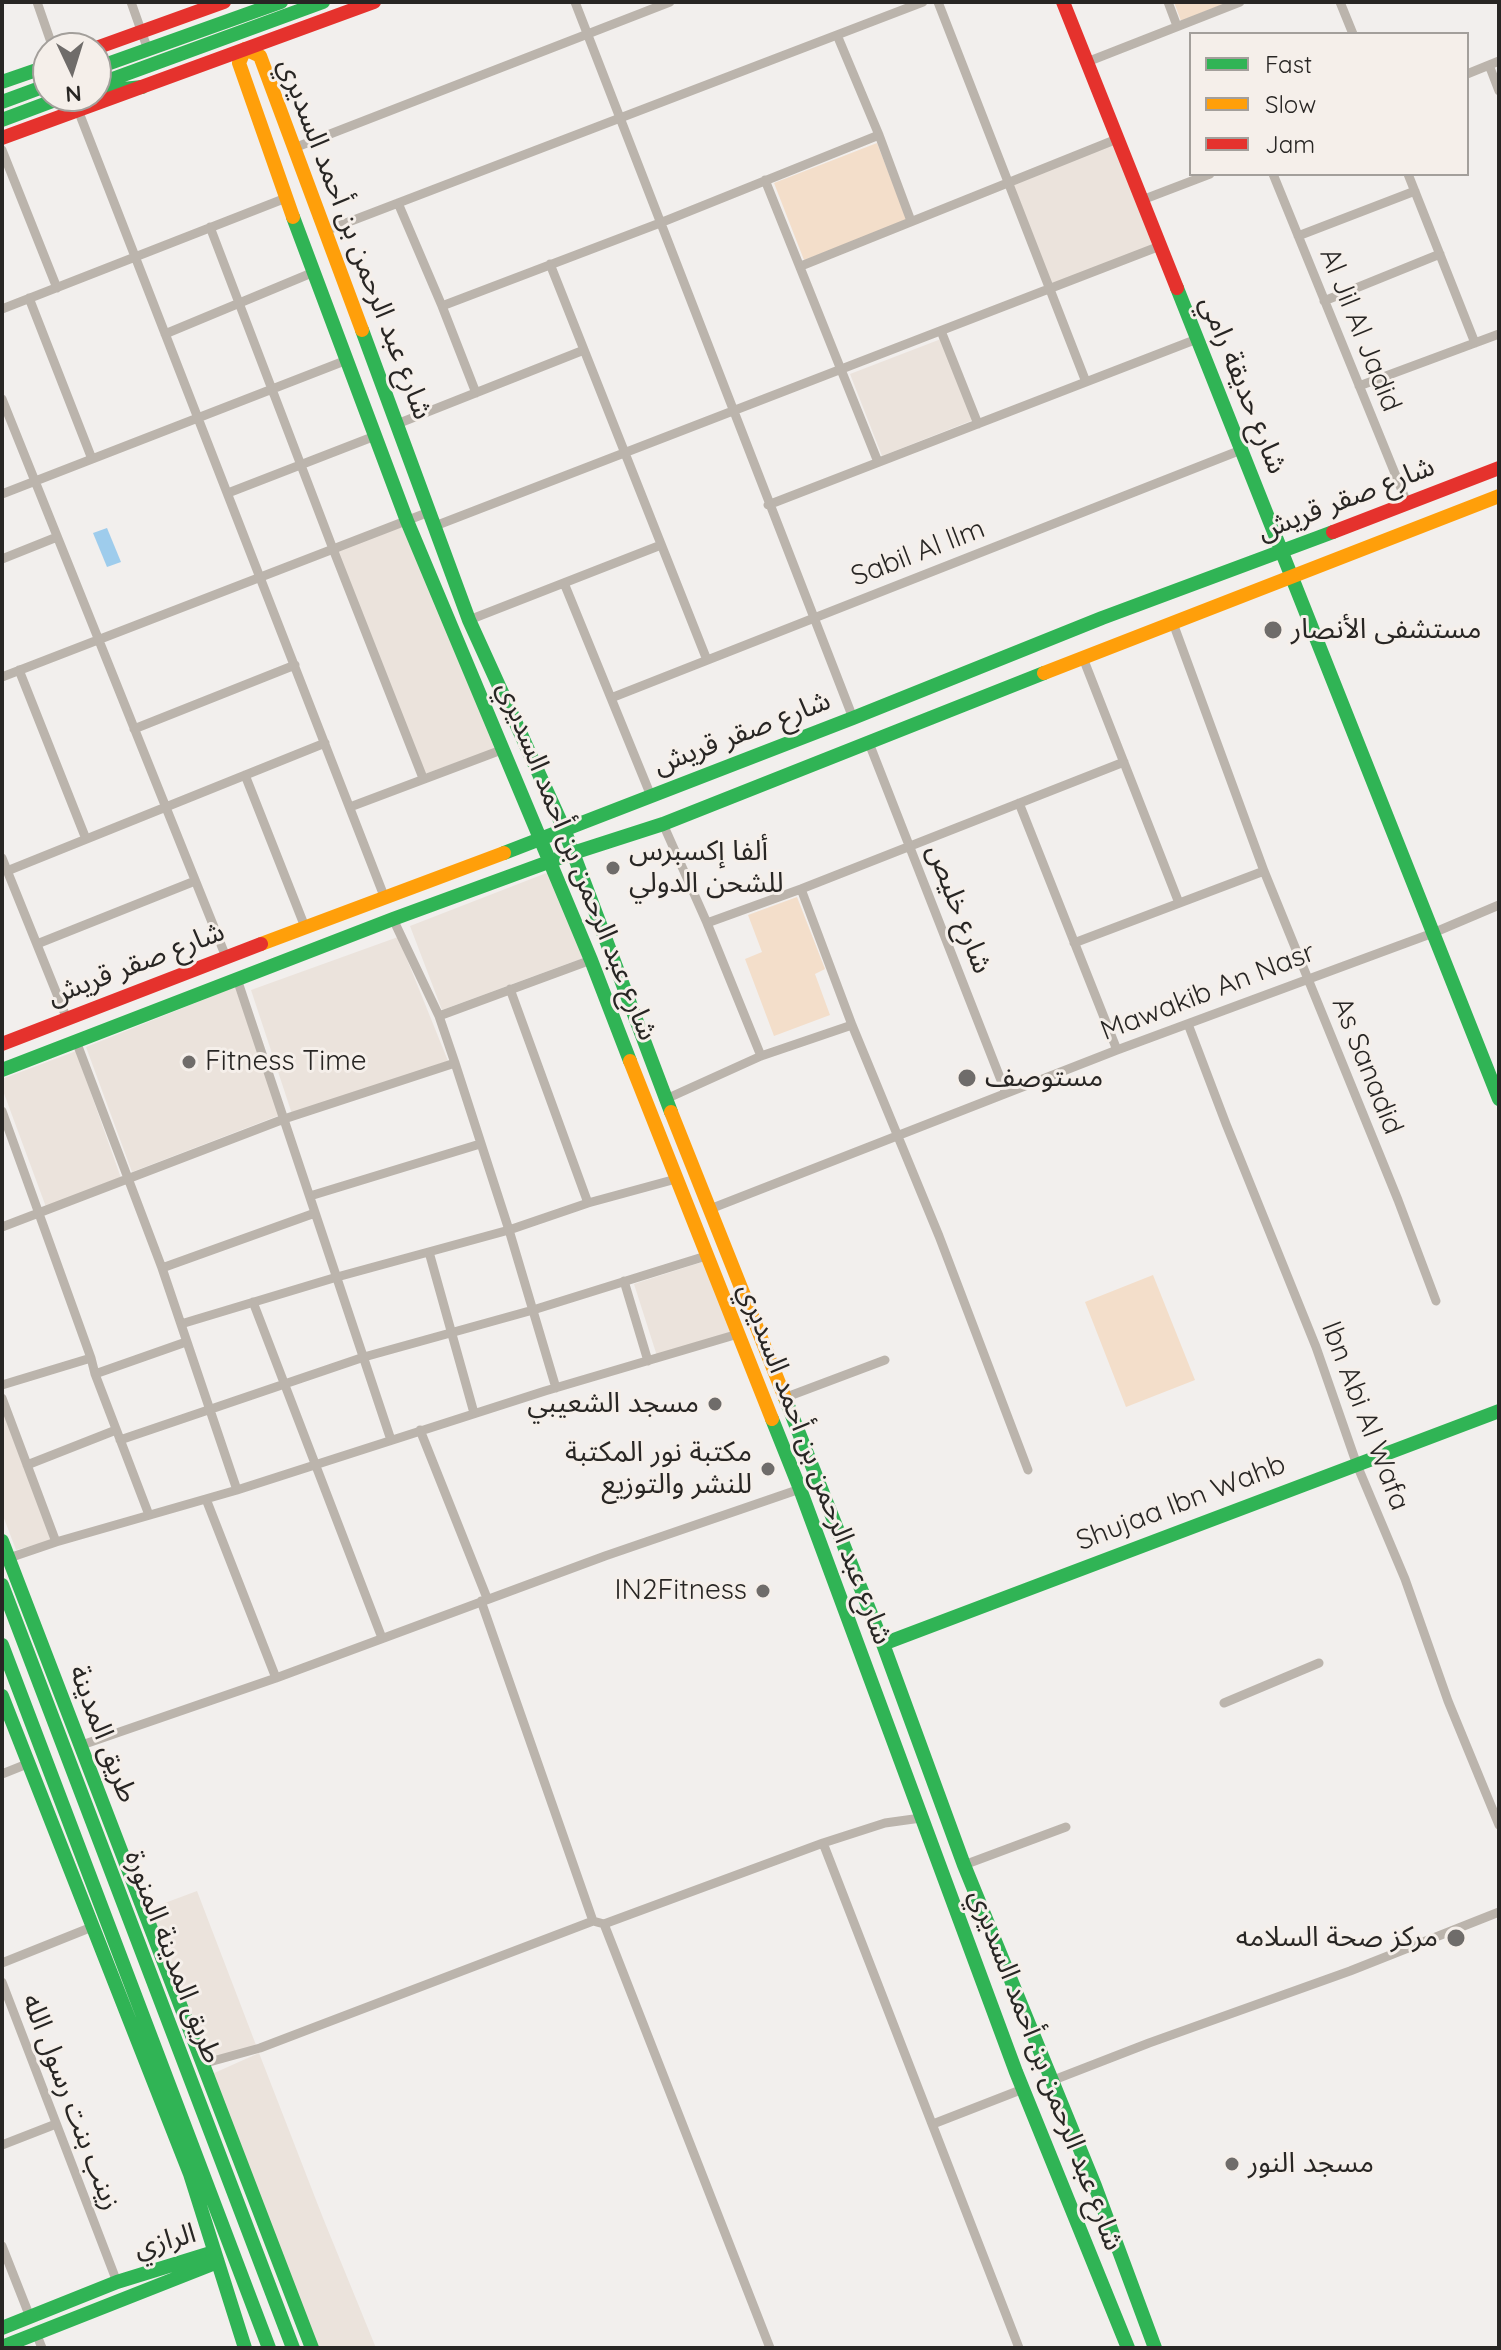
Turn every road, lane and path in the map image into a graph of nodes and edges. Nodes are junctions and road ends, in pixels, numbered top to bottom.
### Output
1 (37, 2) edge
2 (131, 2) edge
3 (224, 2) edge
4 (281, 2) edge
5 (323, 2) edge
6 (374, 2) edge
7 (575, 2) edge
8 (670, 2) edge
9 (923, 2) edge
10 (938, 2) edge
11 (1063, 2) edge
12 (1168, 2) edge
13 (1340, 2) edge
14 (1236, 3) edge
15 (1177, 26) junction
16 (141, 31) junction
17 (47, 32) edge
18 (1352, 32) edge
19 (587, 34) junction
20 (837, 35) junction
21 (112, 42) edge
22 (245, 49) junction
23 (148, 50) junction
24 (112, 62) edge
25 (1087, 62) junction
26 (1494, 63) edge
27 (32, 72) edge
28 (1469, 73) edge
29 (112, 79) edge
30 (2, 82) edge
31 (142, 87) junction
32 (112, 90) edge
33 (32, 91) edge
34 (1499, 91) edge
35 (112, 98) edge
36 (2, 102) edge
37 (32, 109) edge
38 (73, 112) edge
39 (79, 112) edge
40 (282, 114) junction
41 (620, 118) junction
42 (2, 120) edge
43 (259, 123) junction
44 (879, 135) junction
45 (2, 138) edge
46 (1117, 139) junction
47 (294, 148) junction
48 (2, 150) edge
49 (1205, 176) edge
50 (1274, 176) edge
51 (1409, 176) edge
52 (765, 180) junction
53 (1008, 183) junction
54 (1415, 191) junction
55 (286, 198) junction
56 (1142, 200) junction
57 (398, 203) junction
58 (911, 221) junction
59 (660, 223) junction
60 (210, 227) junction
61 (325, 231) junction
62 (1298, 236) junction
63 (1160, 246) junction
64 (1440, 254) junction
65 (134, 257) junction
66 (550, 264) junction
67 (801, 266) junction
68 (314, 272) junction
69 (57, 288) junction
70 (1048, 289) junction
71 (29, 298) junction
72 (1324, 301) junction
73 (239, 303) junction
74 (442, 306) junction
75 (2, 309) edge
76 (941, 331) junction
77 (165, 334) junction
78 (1499, 334) edge
79 (1197, 339) junction
80 (1475, 343) junction
81 (584, 350) junction
82 (347, 360) junction
83 (842, 369) junction
84 (1086, 382) junction
85 (1359, 386) junction
86 (272, 389) junction
87 (476, 393) junction
88 (2, 399) edge
89 (732, 411) junction
90 (198, 418) junction
91 (397, 424) junction
92 (978, 424) junction
93 (375, 436) junction
94 (1241, 450) junction
95 (625, 453) junction
96 (92, 459) junction
97 (878, 462) junction
98 (301, 465) junction
99 (1499, 468) edge
100 (35, 481) junction
101 (228, 493) junction
102 (2, 494) edge
103 (1499, 496) edge
104 (1407, 503) junction
105 (768, 505) junction
106 (432, 519) junction
107 (407, 521) junction
108 (57, 537) junction
109 (661, 545) junction
110 (333, 549) junction
111 (1282, 552) junction
112 (2, 559) edge
113 (1291, 575) junction
114 (261, 577) junction
115 (564, 583) junction
116 (812, 619) junction
117 (469, 620) junction
118 (1173, 623) junction
119 (98, 640) junction
120 (1083, 658) junction
121 (707, 660) junction
122 (295, 665) junction
123 (19, 670) junction
124 (2, 677) edge
125 (611, 698) junction
126 (853, 718) junction
127 (134, 729) junction
128 (325, 743) junction
129 (869, 743) junction
130 (504, 749) junction
131 (1124, 762) junction
132 (245, 775) junction
133 (423, 778) junction
134 (651, 796) junction
135 (1019, 803) junction
136 (165, 807) junction
137 (350, 807) junction
138 (663, 824) junction
139 (564, 829) junction
140 (86, 839) junction
141 (542, 839) junction
142 (910, 845) junction
143 (573, 853) junction
144 (2, 858) edge
145 (552, 862) junction
146 (7, 871) junction
147 (1264, 871) junction
148 (195, 881) junction
149 (801, 889) junction
150 (384, 896) junction
151 (1179, 903) junction
152 (1499, 905) edge
153 (393, 919) junction
154 (707, 923) junction
155 (305, 927) junction
156 (1433, 933) junction
157 (268, 941) junction
158 (1074, 943) junction
159 (37, 944) junction
160 (226, 957) junction
161 (591, 960) junction
162 (278, 963) junction
163 (1307, 978) junction
164 (237, 979) junction
165 (510, 989) junction
166 (439, 1016) junction
167 (67, 1019) junction
168 (1188, 1024) junction
169 (852, 1025) junction
170 (76, 1041) junction
171 (2, 1044) edge
172 (1117, 1050) junction
173 (761, 1056) junction
174 (455, 1063) junction
175 (2, 1070) edge
176 (1006, 1093) junction
177 (666, 1099) junction
178 (1499, 1099) edge
179 (2, 1111) edge
180 (284, 1119) junction
181 (898, 1134) junction
182 (480, 1144) junction
183 (128, 1179) junction
184 (676, 1179) junction
185 (310, 1196) junction
186 (588, 1203) junction
187 (710, 1209) junction
188 (38, 1213) junction
189 (315, 1213) junction
190 (2, 1227) edge
191 (509, 1230) junction
192 (429, 1252) junction
193 (706, 1256) junction
194 (162, 1268) junction
195 (337, 1277) junction
196 (624, 1281) junction
197 (1436, 1301) dead end
198 (253, 1302) junction
199 (533, 1310) junction
200 (181, 1324) junction
201 (453, 1332) junction
202 (738, 1334) junction
203 (186, 1342) junction
204 (364, 1357) junction
205 (91, 1358) junction
206 (885, 1360) dead end
207 (648, 1361) junction
208 (95, 1374) junction
209 (285, 1384) junction
210 (2, 1385) edge
211 (556, 1388) junction
212 (2, 1398) edge
213 (784, 1398) junction
214 (209, 1409) junction
215 (1499, 1411) edge
216 (474, 1413) junction
217 (420, 1430) junction
218 (118, 1435) junction
219 (391, 1440) junction
220 (316, 1463) junction
221 (27, 1465) junction
222 (1357, 1465) junction
223 (1028, 1470) dead end
224 (800, 1489) junction
225 (237, 1490) junction
226 (206, 1499) junction
227 (149, 1515) junction
228 (2, 1541) edge
229 (56, 1542) junction
230 (9, 1558) junction
231 (2, 1585) edge
232 (484, 1600) junction
233 (382, 1638) junction
234 (883, 1644) junction
235 (2, 1645) edge
236 (1319, 1663) dead end
237 (276, 1678) junction
238 (2, 1696) edge
239 (1224, 1703) dead end
240 (19, 1742) junction
241 (79, 1746) junction
242 (27, 1764) junction
243 (2, 1774) edge
244 (107, 1817) junction
245 (921, 1818) junction
246 (1499, 1825) edge
247 (1066, 1827) dead end
248 (823, 1843) junction
249 (964, 1865) junction
250 (90, 1878) junction
251 (1499, 1912) edge
252 (593, 1921) junction
253 (604, 1924) junction
254 (92, 1927) junction
255 (996, 1944) junction
256 (972, 1954) junction
257 (2, 1963) edge
258 (2, 1982) edge
259 (178, 2042) junction
260 (202, 2064) junction
261 (1051, 2081) junction
262 (1023, 2089) junction
263 (56, 2124) junction
264 (933, 2124) junction
265 (2, 2145) edge
266 (2, 2246) edge
267 (214, 2252) junction
268 (264, 2272) junction
269 (240, 2273) junction
270 (117, 2282) junction
271 (71, 2300) junction
272 (30, 2317) junction
273 (79, 2317) junction
274 (2, 2328) edge
275 (36, 2333) junction
276 (2, 2347) edge
277 (42, 2348) edge
278 (245, 2348) edge
279 (260, 2348) edge
280 (269, 2348) edge
281 (293, 2348) edge
282 (299, 2348) edge
283 (312, 2348) edge
284 (770, 2348) edge
285 (1019, 2348) edge
286 (1128, 2348) edge
287 (1155, 2348) edge

1 - 17 street
2 - 16 street
3 - 16 main road
4 - 23 main road
5 - 29 main road
6 - 22 main road
7 - 19 street
8 - 19 street
9 - 20 street
10 - 53 street
11 - 25 main road, شارع حديقة رامي
12 - 15 street
13 - 18 street
14 - 15 street
15 - 25 street
16 - 21 main road
16 - 23 street
19 - 41 street
19 - 47 street
20 - 41 street
20 - 44 street
22 - 31 main road
22 - 40 main road, شارع عبد الرحمن بن أحمد السديري
22 - 43 main road, شارع عبد الرحمن بن أحمد السديري
23 - 24 main road
25 - 46 main road, شارع حديقة رامي
26 - 28 street
26 - 34 street
27 - 30 main road
31 - 32 main road
31 - 35 main road
33 - 36 main road
37 - 42 main road
38 - 45 main road
39 - 65 street
40 - 43 main road
40 - 47 main road, شارع عبد الرحمن بن أحمد السديري
41 - 57 street
41 - 59 street
43 - 55 main road, شارع عبد الرحمن بن أحمد السديري
44 - 52 street
44 - 58 street
46 - 53 street
46 - 56 main road, شارع حديقة رامي
47 - 61 main road, شارع عبد الرحمن بن أحمد السديري
48 - 69 street
49 - 56 street
50 - 62 street, Al Jil Al Jadid
51 - 54 street
52 - 59 street
52 - 67 street
53 - 58 street
53 - 70 street
54 - 62 street
54 - 64 street
55 - 60 street
55 - 68 main road, شارع عبد الرحمن بن أحمد السديري
56 - 63 main road, شارع حديقة رامي
57 - 61 street
57 - 74 street
58 - 67 street
59 - 66 street
59 - 89 street
60 - 65 street
60 - 73 street
61 - 91 main road, شارع عبد الرحمن بن أحمد السديري
62 - 72 street, Al Jil Al Jadid
63 - 70 street
63 - 79 main road, شارع حديقة رامي
64 - 72 street
64 - 80 street
65 - 69 street
65 - 77 street
66 - 74 street
66 - 81 street
67 - 83 street
68 - 73 street
68 - 82 main road, شارع عبد الرحمن بن أحمد السديري
69 - 71 street
70 - 76 street
70 - 84 street
71 - 75 street
71 - 96 street
72 - 85 street, Al Jil Al Jadid
73 - 77 street
73 - 86 street
74 - 87 street
76 - 83 street
76 - 92 street
77 - 90 street
78 - 80 street
79 - 84 street
79 - 94 main road, شارع حديقة رامي
80 - 85 street
81 - 87 street
81 - 95 street
82 - 86 street
82 - 93 main road, شارع عبد الرحمن بن أحمد السديري
83 - 89 street
83 - 97 street
84 - 92 street
85 - 104 street, Al Jil Al Jadid
86 - 90 street
86 - 98 street
87 - 91 street
88 - 100 street
89 - 95 street
89 - 105 street
90 - 96 street
90 - 101 street
91 - 106 main road, شارع عبد الرحمن بن أحمد السديري
92 - 97 street
93 - 98 street
93 - 107 main road, شارع عبد الرحمن بن أحمد السديري
94 - 111 main road, شارع حديقة رامي
94 - 116 street, Sabil Al llm
95 - 106 street
95 - 109 street
96 - 100 street
97 - 105 street
98 - 101 street
98 - 110 street
99 - 104 main road, شارع صقر قريش
100 - 102 street
100 - 108 street
101 - 114 street
103 - 113 main road, شارع صقر قريش
104 - 111 main road, شارع صقر قريش
105 - 116 street
106 - 107 street
106 - 117 main road, شارع عبد الرحمن بن أحمد السديري
107 - 110 street
107 - 130 main road, شارع عبد الرحمن بن أحمد السديري
108 - 112 street
108 - 119 street
109 - 115 street
109 - 121 street
110 - 114 street
110 - 133 street
111 - 113 main road, شارع حديقة رامي
111 - 126 main road, شارع صقر قريش
113 - 118 main road, شارع صقر قريش
113 - 156 main road, شارع حديقة رامي
114 - 119 street
114 - 122 street
115 - 117 street
115 - 125 street
116 - 121 street, Sabil Al llm
116 - 126 street
117 - 139 main road, شارع عبد الرحمن بن أحمد السديري
118 - 120 main road, شارع صقر قريش
118 - 147 street, As Sanadid
119 - 123 street
119 - 127 street
120 - 129 main road, شارع صقر قريش
120 - 131 street
121 - 125 street, Sabil Al llm
122 - 127 street
122 - 128 street
123 - 124 street
123 - 140 street
125 - 134 street
126 - 134 main road, شارع صقر قريش
127 - 136 street
128 - 132 street
128 - 137 street
129 - 138 main road, شارع صقر قريش
129 - 142 street, شارع خليص
130 - 133 street
130 - 141 main road, شارع عبد الرحمن بن أحمد السديري
131 - 135 street
131 - 151 street
132 - 136 street
132 - 155 street
133 - 137 street
134 - 139 main road, شارع صقر قريش
135 - 142 street
135 - 158 street
136 - 140 street
136 - 148 street
137 - 150 street
138 - 143 main road, شارع صقر قريش
138 - 154 street
139 - 141 main road, شارع صقر قريش
139 - 143 main road, شارع عبد الرحمن بن أحمد السديري
140 - 146 street
141 - 145 main road, شارع عبد الرحمن بن أحمد السديري
141 - 150 main road, شارع صقر قريش
142 - 149 street
142 - 176 street, شارع خليص
143 - 145 main road, شارع صقر قريش
143 - 177 main road, شارع عبد الرحمن بن أحمد السديري
144 - 146 street
145 - 153 main road, شارع صقر قريش
145 - 161 main road, شارع عبد الرحمن بن أحمد السديري
146 - 159 street
147 - 151 street
147 - 163 street, As Sanadid
148 - 159 street
148 - 160 street
149 - 154 street
149 - 169 street
150 - 155 main road, شارع صقر قريش
151 - 158 street
152 - 156 street, Mawakib An Nasr
153 - 162 main road, شارع صقر قريش
153 - 166 street
154 - 173 street
155 - 157 main road, شارع صقر قريش
156 - 163 street, Mawakib An Nasr
156 - 178 main road, شارع حديقة رامي
157 - 160 main road, شارع صقر قريش
157 - 162 main road
158 - 172 street
159 - 167 street
160 - 167 main road, شارع صقر قريش
161 - 165 street
161 - 184 main road, شارع عبد الرحمن بن أحمد السديري
162 - 164 main road, شارع صقر قريش
163 - 168 street, Mawakib An Nasr
163 - 197 street, As Sanadid
164 - 170 main road, شارع صقر قريش
164 - 180 street
165 - 166 street
165 - 186 street
166 - 174 street
167 - 171 main road, شارع صقر قريش
168 - 172 street, Mawakib An Nasr
168 - 222 street, Ibn Abi Al Wafa
169 - 173 street
169 - 181 street
170 - 175 main road, شارع صقر قريش
170 - 183 street
172 - 176 street, Mawakib An Nasr
173 - 177 street
174 - 180 street
174 - 182 street
176 - 181 street, Mawakib An Nasr
177 - 187 main road, شارع عبد الرحمن بن أحمد السديري
179 - 188 street
180 - 183 street
180 - 185 street
181 - 187 street, Mawakib An Nasr
181 - 223 street
182 - 185 street
182 - 191 street
183 - 188 street
183 - 194 street
184 - 186 street
184 - 193 main road, شارع عبد الرحمن بن أحمد السديري
185 - 189 street
186 - 191 street
187 - 213 main road, شارع عبد الرحمن بن أحمد السديري
188 - 190 street
188 - 205 street
189 - 194 street
189 - 195 street
191 - 192 street
191 - 199 street
192 - 195 street
192 - 201 street
193 - 196 street
193 - 202 main road, شارع عبد الرحمن بن أحمد السديري
194 - 200 street
195 - 198 street
195 - 204 street
196 - 199 street
196 - 207 street
198 - 200 street
198 - 209 street
199 - 201 street
199 - 211 street
200 - 203 street
201 - 204 street
201 - 216 street
202 - 207 street
202 - 224 main road, شارع عبد الرحمن بن أحمد السديري
203 - 208 street
203 - 214 street
204 - 209 street
204 - 219 street
205 - 208 street
205 - 210 street
206 - 213 street
207 - 211 street
208 - 218 street
209 - 214 street
209 - 220 street
211 - 216 street
212 - 221 street
213 - 234 main road, شارع عبد الرحمن بن أحمد السديري
214 - 218 street
214 - 225 street
215 - 222 main road, Shujaa Ibn Wahb
216 - 217 street
217 - 219 street
217 - 232 street
218 - 221 street
218 - 227 street
219 - 220 street
220 - 225 street
220 - 233 street
221 - 229 street
222 - 234 main road, Shujaa Ibn Wahb
222 - 246 street, Ibn Abi Al Wafa
224 - 232 street
224 - 245 main road, شارع عبد الرحمن بن أحمد السديري
225 - 226 street
226 - 227 street
226 - 237 street
227 - 229 street
228 - 230 main road, طريق المدينة
229 - 230 street
230 - 241 main road, طريق المدينة
231 - 259 main road, طريق المدينة المنورة
232 - 233 street
232 - 252 street
233 - 237 street
234 - 249 main road, شارع عبد الرحمن بن أحمد السديري
235 - 250 main road, طريق المدينة المنورة
236 - 239 street
237 - 241 street
238 - 240 main road
240 - 242 main road
240 - 250 main road
241 - 244 main road, طريق المدينة
242 - 243 street
242 - 254 main road
244 - 259 main road
244 - 260 main road, طريق المدينة
245 - 248 street
245 - 256 main road, شارع عبد الرحمن بن أحمد السديري
247 - 249 street
248 - 253 street
248 - 264 street
249 - 255 main road, شارع عبد الرحمن بن أحمد السديري
250 - 269 main road, طريق المدينة المنورة
251 - 261 street
252 - 253 street
252 - 260 street
253 - 284 street
254 - 257 street
254 - 267 main road
255 - 256 main road
255 - 261 main road, شارع عبد الرحمن بن أحمد السديري
256 - 262 main road, شارع عبد الرحمن بن أحمد السديري
258 - 263 street, زينب بنت رسول الله
259 - 268 main road, طريق المدينة المنورة
260 - 283 main road, طريق المدينة
261 - 287 main road, شارع عبد الرحمن بن أحمد السديري
262 - 264 street
262 - 286 main road, شارع عبد الرحمن بن أحمد السديري
263 - 265 street
263 - 270 street, زينب بنت رسول الله
264 - 285 street
266 - 272 street
267 - 270 main road, الرازي
267 - 273 main road, الرازي
267 - 278 main road
268 - 281 main road, طريق المدينة المنورة
268 - 282 main road
269 - 279 main road
269 - 280 main road, طريق المدينة المنورة
270 - 271 main road, الرازي
271 - 272 main road, الرازي
271 - 273 main road
272 - 274 main road, الرازي
273 - 275 main road, الرازي
275 - 276 main road, الرازي
275 - 277 street

